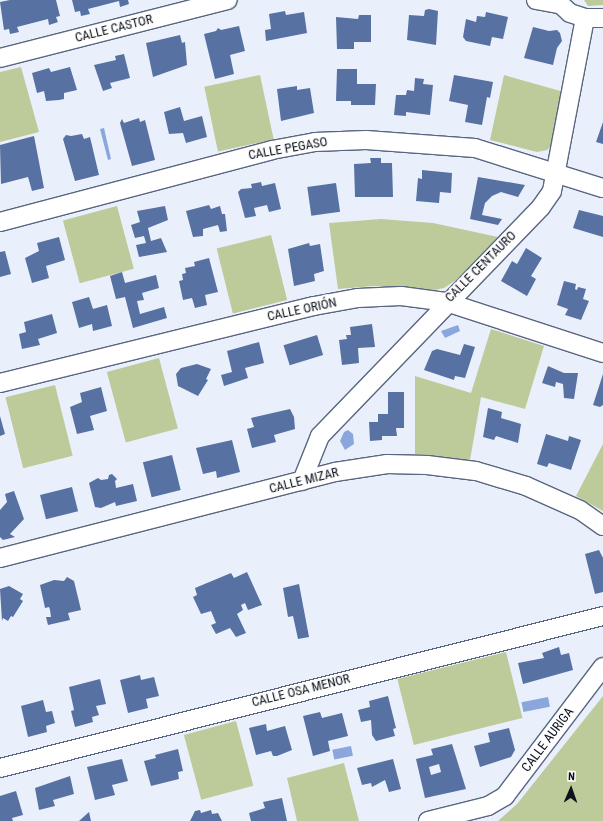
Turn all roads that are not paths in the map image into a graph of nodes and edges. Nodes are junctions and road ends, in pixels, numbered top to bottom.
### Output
1 (228, 0) edge
2 (536, 0) edge
3 (557, 2) edge
4 (585, 18) junction
5 (603, 18) edge
6 (0, 58) edge
7 (556, 172) junction
8 (603, 188) edge
9 (0, 222) edge
10 (446, 302) junction
11 (603, 353) edge
12 (0, 383) edge
13 (302, 481) junction
14 (603, 526) edge
15 (0, 558) edge
16 (603, 616) edge
17 (603, 667) edge
18 (0, 768) edge
19 (428, 821) edge

1 - 6 street, CALLE CASTOR
2 - 3 street
3 - 4 street
4 - 5 street
4 - 7 street, CALLE CENTAURO
7 - 8 street, CALLE PEGASO
7 - 9 street, CALLE PEGASO
7 - 10 street, CALLE CENTAURO
10 - 11 street, CALLE ORIÓN
10 - 12 street, CALLE ORIÓN
10 - 13 street, CALLE CENTAURO
13 - 14 street, CALLE MIZAR
13 - 15 street, CALLE MIZAR
16 - 18 street, CALLE OSA MENOR
17 - 19 street, CALLE AURIGA

